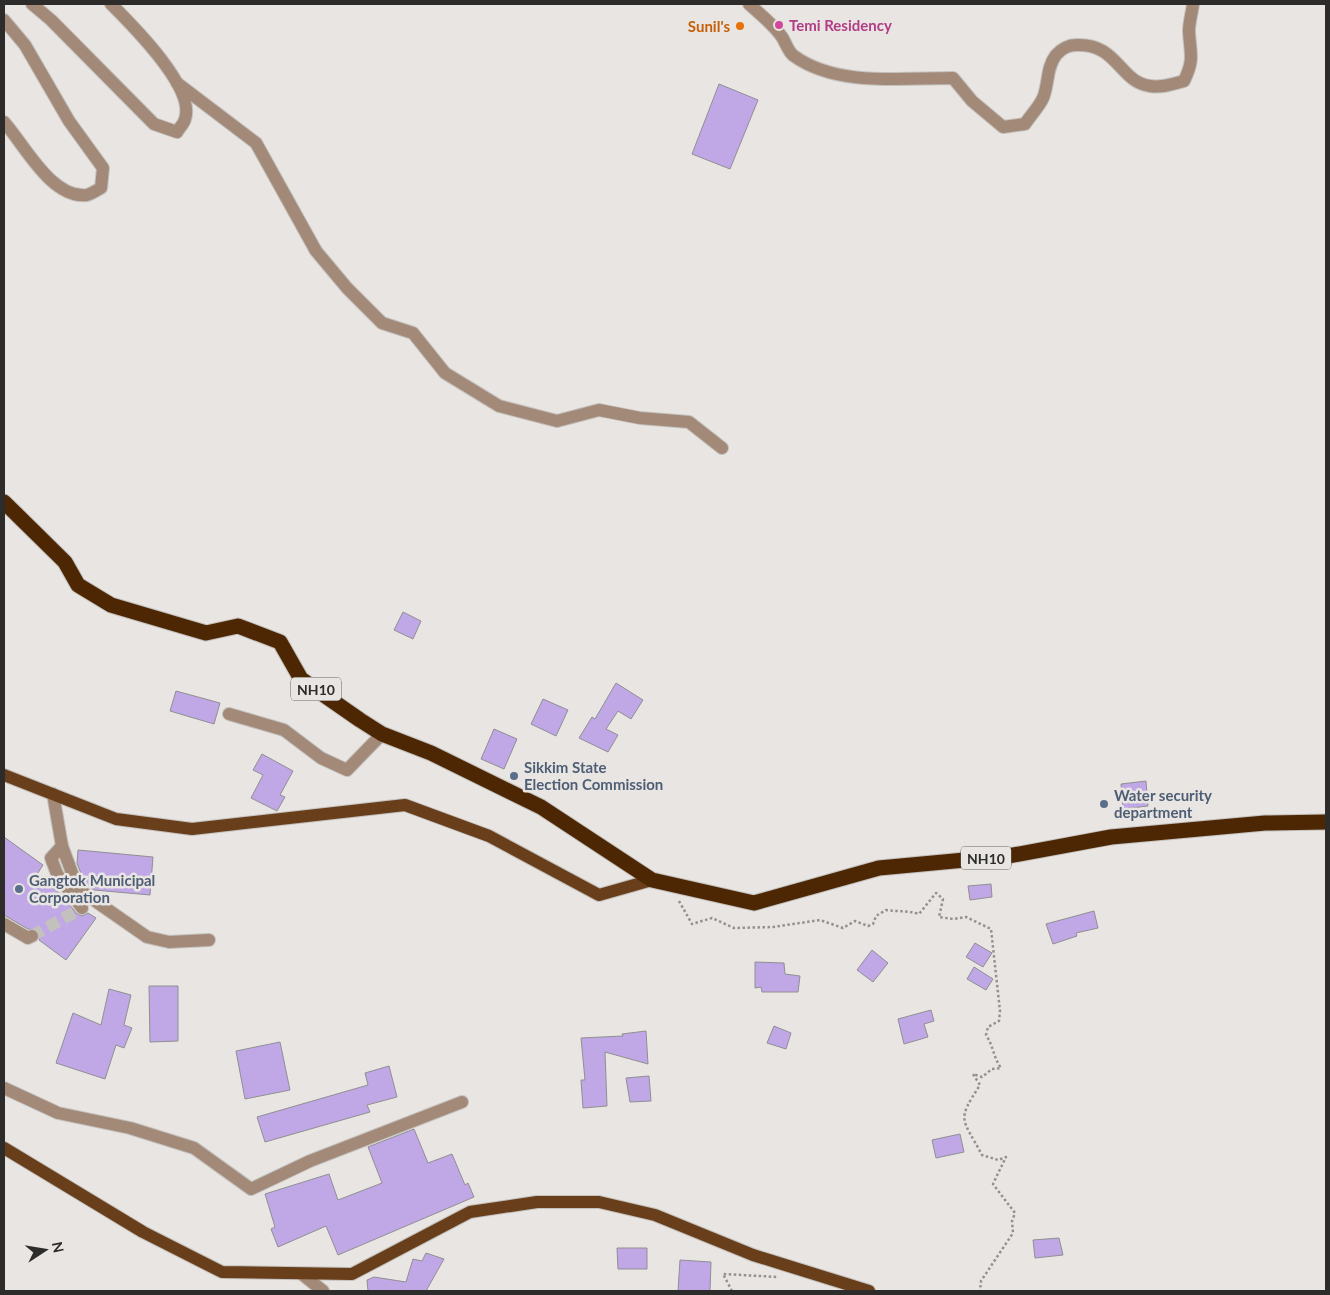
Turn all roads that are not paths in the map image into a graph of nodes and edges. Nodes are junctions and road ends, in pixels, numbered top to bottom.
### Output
1 (32, 4) edge
2 (111, 4) edge
3 (749, 4) edge
4 (1193, 4) edge
5 (4, 20) edge
6 (176, 83) junction
7 (4, 122) edge
8 (722, 448) dead end
9 (4, 502) edge
10 (229, 714) dead end
11 (382, 734) junction
12 (4, 775) edge
13 (53, 794) junction
14 (1326, 822) edge
15 (62, 846) junction
16 (652, 880) junction
17 (82, 908) dead end
18 (4, 924) edge
19 (32, 936) dead end
20 (209, 940) dead end
21 (4, 1088) edge
22 (462, 1102) dead end
23 (4, 1148) edge
24 (302, 1274) junction
25 (324, 1291) edge
26 (869, 1291) edge

1 - 6 street
2 - 6 street
3 - 4 street
5 - 7 street
6 - 8 street
9 - 11 highway, NH10
10 - 11 street
11 - 16 highway, NH10
12 - 13 main road
13 - 15 street
13 - 16 main road
14 - 16 highway, NH10
15 - 17 street
15 - 20 street
18 - 19 street
21 - 22 street
23 - 24 main road
24 - 25 street
24 - 26 main road

